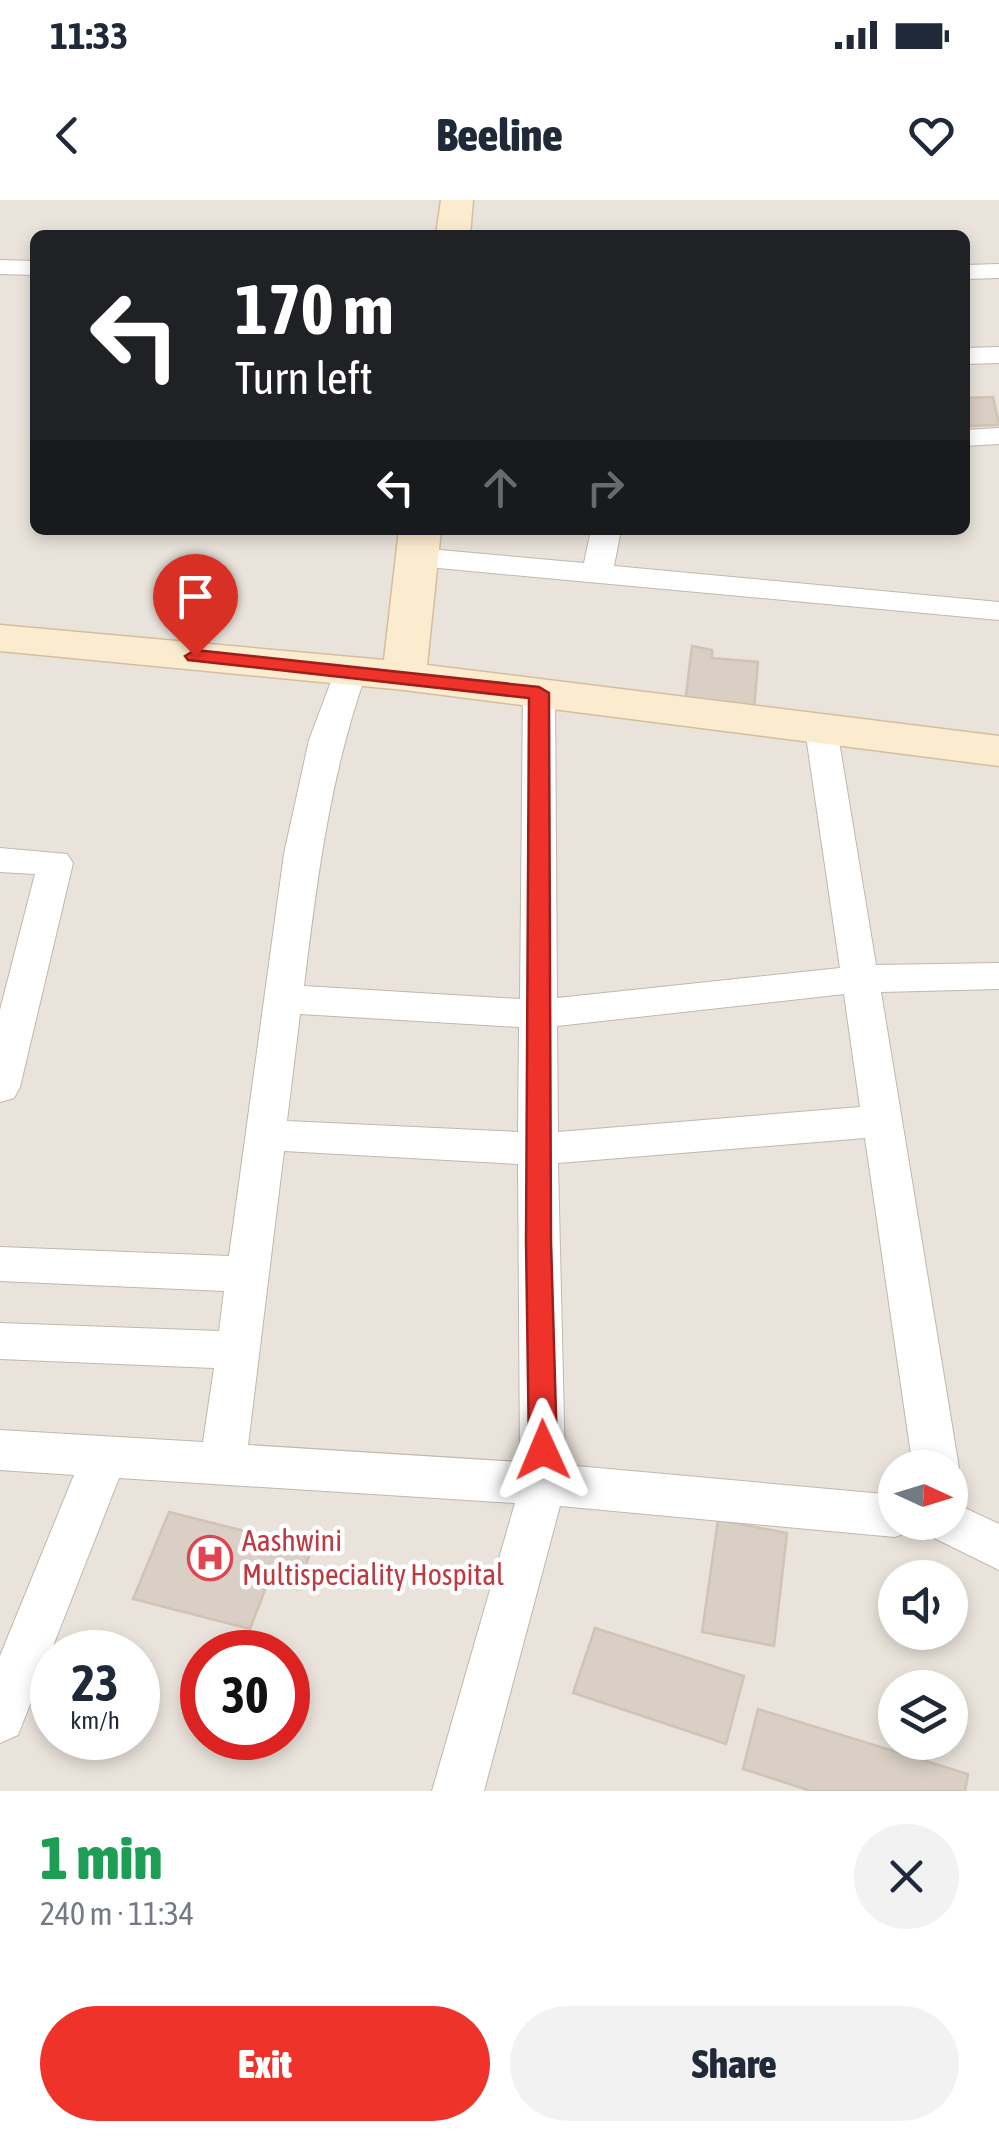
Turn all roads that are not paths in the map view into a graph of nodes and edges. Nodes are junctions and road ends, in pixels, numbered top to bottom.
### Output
1 (457, 200) edge
2 (454, 230) edge
3 (0, 267) edge
4 (30, 268) edge
5 (999, 271) edge
6 (970, 272) edge
7 (999, 355) edge
8 (970, 356) edge
9 (999, 436) edge
10 (970, 438) edge
11 (605, 535) edge
12 (418, 544) edge
13 (597, 574) junction
14 (999, 611) edge
15 (0, 638) edge
16 (350, 671) junction
17 (404, 676) junction
18 (539, 693) junction
19 (821, 729) junction
20 (999, 752) edge
21 (0, 860) edge
22 (999, 976) edge
23 (861, 979) junction
24 (286, 999) junction
25 (538, 1014) junction
26 (0, 1087) edge
27 (880, 1121) junction
28 (266, 1135) junction
29 (538, 1149) junction
30 (0, 1264) edge
31 (247, 1274) junction
32 (0, 1341) edge
33 (238, 1350) junction
34 (0, 1450) edge
35 (933, 1450) edge
36 (104, 1458) junction
37 (223, 1465) junction
38 (544, 1484) junction
39 (878, 1514) edge
40 (968, 1532) edge
41 (999, 1548) edge
42 (0, 1718) edge
43 (458, 1791) edge

1 - 2 street
3 - 4 street
5 - 6 street
7 - 8 street
9 - 10 street
11 - 13 street
12 - 13 street
12 - 17 street
13 - 14 street
15 - 16 street
16 - 17 street
16 - 24 street
17 - 18 street
18 - 19 street
18 - 25 street
19 - 20 street
19 - 23 street
21 - 26 street
22 - 23 street
23 - 25 street
23 - 27 street
24 - 25 street
24 - 28 street
25 - 29 street
27 - 29 street
27 - 35 street
28 - 29 street
28 - 31 street
29 - 38 street
30 - 31 street
31 - 33 street
32 - 33 street
33 - 37 street
34 - 36 street
36 - 37 street
36 - 42 street
37 - 38 street
38 - 39 street
38 - 43 street
40 - 41 street

